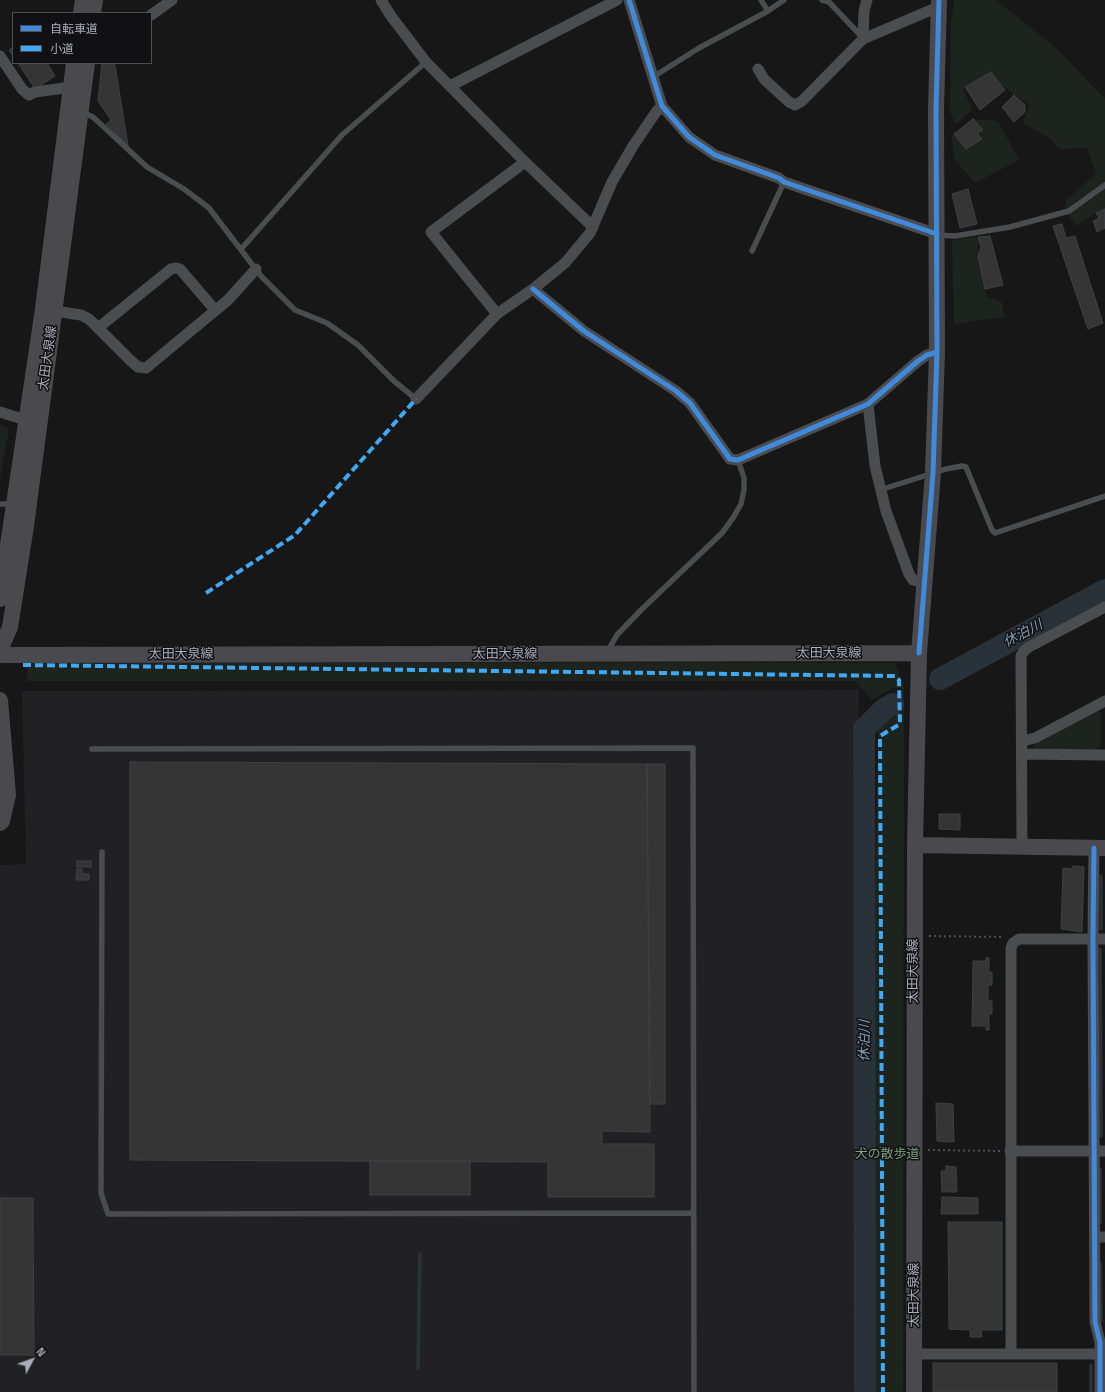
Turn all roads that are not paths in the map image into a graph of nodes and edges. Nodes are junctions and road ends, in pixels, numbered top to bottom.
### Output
1 (83, 0) edge
2 (95, 0) edge
3 (172, 0) edge
4 (381, 0) edge
5 (617, 0) edge
6 (629, 0) edge
7 (761, 0) edge
8 (784, 0) edge
9 (822, 0) edge
10 (867, 0) edge
11 (939, 4) edge
12 (768, 11) junction
13 (81, 12) edge
14 (93, 12) edge
15 (152, 14) edge
16 (863, 39) junction
17 (0, 56) edge
18 (426, 62) junction
19 (74, 64) edge
20 (758, 68) dead end
21 (86, 70) edge
22 (653, 77) junction
23 (450, 86) junction
24 (71, 87) junction
25 (662, 106) junction
26 (74, 110) junction
27 (525, 162) junction
28 (784, 182) junction
29 (1105, 185) edge
30 (593, 227) junction
31 (937, 234) junction
32 (242, 248) junction
33 (752, 251) dead end
34 (256, 268) junction
35 (533, 289) junction
36 (49, 310) junction
37 (215, 310) junction
38 (497, 314) junction
39 (98, 328) junction
40 (937, 352) junction
41 (416, 399) joint
42 (868, 404) junction
43 (0, 412) edge
44 (32, 422) junction
45 (738, 460) junction
46 (933, 473) junction
47 (880, 490) junction
48 (1105, 496) edge
49 (14, 504) edge
50 (924, 582) junction
51 (0, 599) edge
52 (1105, 607) edge
53 (0, 650) edge
54 (919, 653) junction
55 (606, 654) junction
56 (0, 655) edge
57 (0, 700) edge
58 (1105, 701) edge
59 (1022, 741) junction
60 (92, 749) dead end
61 (1022, 754) junction
62 (1105, 755) edge
63 (0, 823) edge
64 (914, 845) junction
65 (1022, 846) junction
66 (1100, 848) edge
67 (102, 852) dead end
68 (1093, 939) junction
69 (1105, 939) edge
70 (1010, 1151) junction
71 (1100, 1151) edge
72 (693, 1213) junction
73 (1100, 1237) edge
74 (1105, 1330) edge
75 (1100, 1342) junction
76 (915, 1354) junction
77 (1011, 1354) junction
78 (1100, 1354) junction
79 (694, 1392) edge
80 (914, 1392) edge
81 (1100, 1392) edge

1 - 13 main road
2 - 14 main road
3 - 15 street
4 - 18 street
5 - 23 street
6 - 22 street
7 - 12 lane
8 - 12 lane
9 - 16 lane
10 - 16 street
11 - 16 street
11 - 31 main road
12 - 22 lane
16 - 20 street
17 - 24 street
18 - 23 street
18 - 32 lane
19 - 24 main road, 太田大泉線
21 - 24 street
21 - 26 main road, 太田大泉線
22 - 25 street
23 - 27 street
24 - 26 main road, 太田大泉線
25 - 28 street
25 - 30 street
26 - 32 lane
26 - 36 main road, 太田大泉線
27 - 30 street
27 - 38 street
28 - 31 street
28 - 33 lane
29 - 31 lane
30 - 35 street
31 - 40 main road
32 - 34 lane
34 - 37 street
34 - 41 lane
35 - 38 street
35 - 45 street
36 - 39 street
36 - 44 main road, 太田大泉線
37 - 39 street
37 - 39 street
38 - 41 street
40 - 42 street
40 - 46 main road
42 - 45 street
42 - 47 street
43 - 44 street
44 - 49 main road, 太田大泉線
45 - 55 lane
46 - 47 lane
46 - 48 lane
46 - 50 main road
47 - 50 street
49 - 51 main road, 太田大泉線
49 - 53 main road, 太田大泉線
50 - 54 main road
52 - 59 street
54 - 55 main road, 太田大泉線
54 - 64 main road, 太田大泉線
55 - 56 main road, 太田大泉線
57 - 63 main road
58 - 59 street
59 - 61 street
60 - 72 lane
61 - 62 street
61 - 65 street
64 - 65 main road
64 - 76 main road, 太田大泉線
65 - 66 main road
66 - 68 street
67 - 72 lane
68 - 69 street
68 - 70 street
68 - 71 street
70 - 71 street
70 - 77 street
71 - 73 street
72 - 79 lane
73 - 75 street
74 - 75 street
75 - 78 street
76 - 77 street
76 - 80 main road, 太田大泉線
77 - 78 street
78 - 81 street

